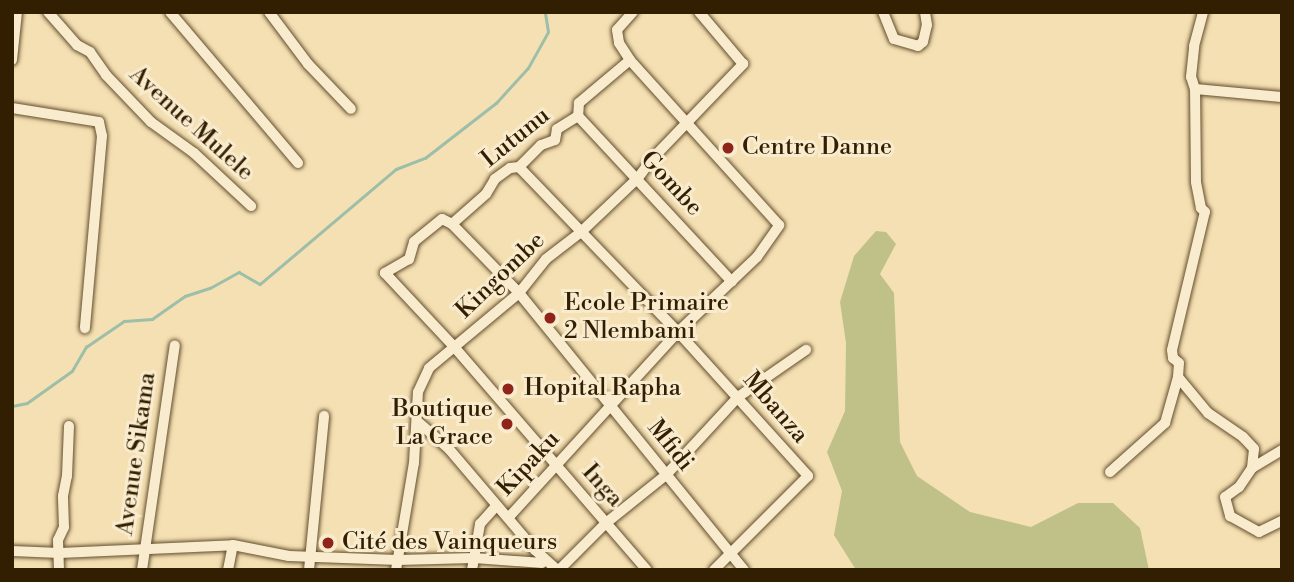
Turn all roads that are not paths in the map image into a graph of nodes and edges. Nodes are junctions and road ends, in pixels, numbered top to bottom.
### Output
1 (17, 12) edge
2 (48, 12) edge
3 (170, 12) edge
4 (269, 12) edge
5 (633, 12) edge
6 (699, 12) edge
7 (883, 12) edge
8 (925, 12) edge
9 (1203, 12) edge
10 (12, 60) edge
11 (630, 60) junction
12 (1195, 89) junction
13 (1282, 97) edge
14 (12, 108) edge
15 (351, 109) dead end
16 (578, 116) junction
17 (688, 121) junction
18 (298, 163) dead end
19 (519, 167) junction
20 (638, 178) junction
21 (251, 206) dead end
22 (452, 224) junction
23 (581, 232) junction
24 (385, 273) joint
25 (732, 282) junction
26 (519, 293) junction
27 (85, 328) dead end
28 (678, 332) junction
29 (175, 345) dead end
30 (456, 349) junction
31 (806, 350) dead end
32 (1178, 377) junction
33 (738, 397) junction
34 (610, 407) junction
35 (324, 416) dead end
36 (417, 421) junction
37 (69, 426) dead end
38 (1282, 450) edge
39 (555, 466) junction
40 (1252, 467) junction
41 (1110, 472) dead end
42 (666, 475) junction
43 (497, 505) junction
44 (509, 516) junction
45 (1282, 521) edge
46 (606, 523) junction
47 (233, 545) junction
48 (145, 549) junction
49 (12, 551) edge
50 (60, 553) junction
51 (729, 553) junction
52 (311, 557) junction
53 (542, 563) edge
54 (473, 564) edge
55 (397, 565) edge
56 (59, 570) edge
57 (142, 570) edge
58 (228, 570) edge
59 (309, 570) edge
60 (558, 570) edge
61 (647, 570) edge
62 (714, 570) edge
63 (744, 570) edge

1 - 10 street
2 - 21 street, Avenue Mulele
3 - 18 street
4 - 15 street
5 - 11 street
6 - 17 street, Kingombe
7 - 8 street
9 - 12 street
11 - 16 street, Lutunu
11 - 17 street
12 - 13 street
12 - 32 street
14 - 27 street
16 - 19 street, Lutunu
16 - 20 street, Gombe
17 - 20 street, Kingombe
17 - 25 street, Kipaku
19 - 22 street, Lutunu
19 - 23 street, Mbanza
20 - 23 street, Kingombe
20 - 25 street, Gombe
22 - 24 street, Lutunu
22 - 26 street, Mfidi
23 - 26 street, Kingombe
23 - 28 street, Mbanza
24 - 30 street, Inga
25 - 28 street, Kipaku
26 - 30 street, Kingombe
26 - 34 street, Mfidi
28 - 33 street, Mbanza
28 - 34 street, Kipaku
29 - 48 street, Avenue Sikama
30 - 36 street, Kingombe
30 - 39 street, Inga
31 - 33 street
32 - 40 street
32 - 41 street
33 - 42 street
33 - 51 street, Mbanza
34 - 39 street, Kipaku
34 - 42 street, Mfidi
35 - 52 street
36 - 43 street
36 - 55 street, Kingombe
37 - 50 street
38 - 40 street
39 - 44 street, Kipaku
39 - 46 street, Inga
40 - 45 street
42 - 46 street
42 - 51 street, Mfidi
43 - 44 street
43 - 54 street
44 - 53 street
46 - 60 street
46 - 61 street, Inga
47 - 48 street
47 - 52 street
47 - 58 street
48 - 50 street
48 - 57 street, Avenue Sikama
49 - 50 street
50 - 56 street
51 - 62 street
51 - 63 street, Mfidi
52 - 55 street
52 - 59 street
53 - 54 street
53 - 60 street
54 - 55 street

